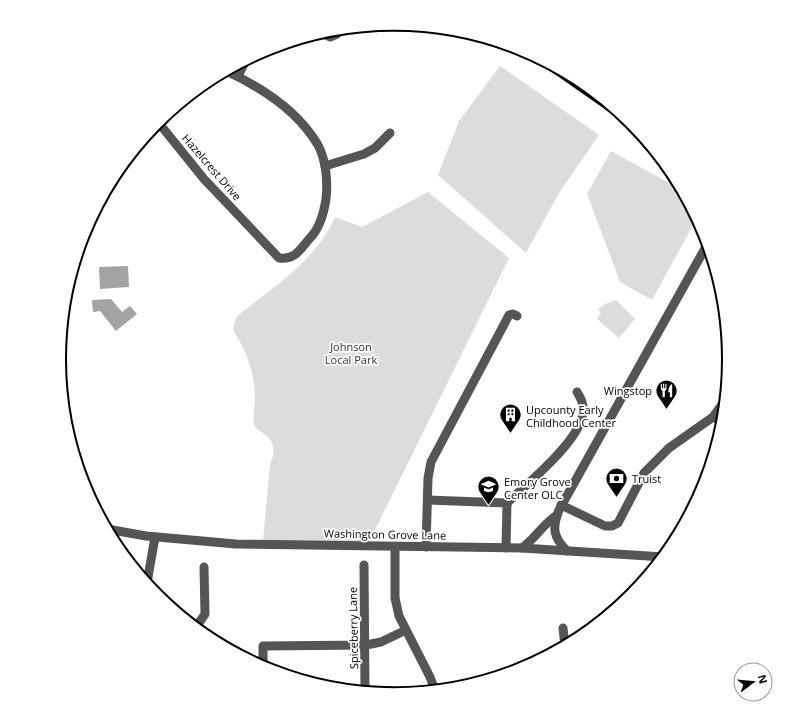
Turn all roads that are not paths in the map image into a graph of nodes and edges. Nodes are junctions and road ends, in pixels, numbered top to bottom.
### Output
1 (241, 69) edge
2 (233, 74) edge
3 (238, 76) junction
4 (162, 128) edge
5 (390, 133) dead end
6 (325, 166) junction
7 (704, 250) edge
8 (517, 316) dead end
9 (577, 392) dead end
10 (719, 409) edge
11 (713, 416) junction
12 (717, 418) edge
13 (428, 500) junction
14 (507, 503) junction
15 (561, 505) junction
16 (557, 515) junction
17 (115, 530) edge
18 (155, 537) junction
19 (395, 547) junction
20 (426, 547) junction
21 (506, 548) junction
22 (522, 548) junction
23 (567, 551) junction
24 (657, 557) edge
25 (364, 565) dead end
26 (204, 568) dead end
27 (148, 575) edge
28 (199, 622) edge
29 (562, 628) dead end
30 (406, 630) junction
31 (564, 640) edge
32 (366, 645) junction
33 (264, 660) edge
34 (433, 684) edge
35 (365, 685) edge

1 - 3 street
2 - 3 street
3 - 6 street
4 - 6 street, Hazelcrest Drive
5 - 6 street
7 - 15 street
8 - 13 street
9 - 14 street
10 - 11 street
11 - 12 street
11 - 15 street
13 - 14 street
13 - 20 street
14 - 21 street
15 - 16 street
16 - 22 street
16 - 23 street
17 - 18 street, Washington Grove Lane
18 - 19 street, Washington Grove Lane
18 - 27 street
19 - 20 street, Washington Grove Lane
19 - 30 street
20 - 21 street, Washington Grove Lane
21 - 22 street, Washington Grove Lane
22 - 23 street, Washington Grove Lane
23 - 24 street, Washington Grove Lane
25 - 32 street, Spiceberry Lane
26 - 28 street
29 - 31 street
30 - 32 street
30 - 34 street
32 - 33 street
32 - 35 street, Spiceberry Lane

